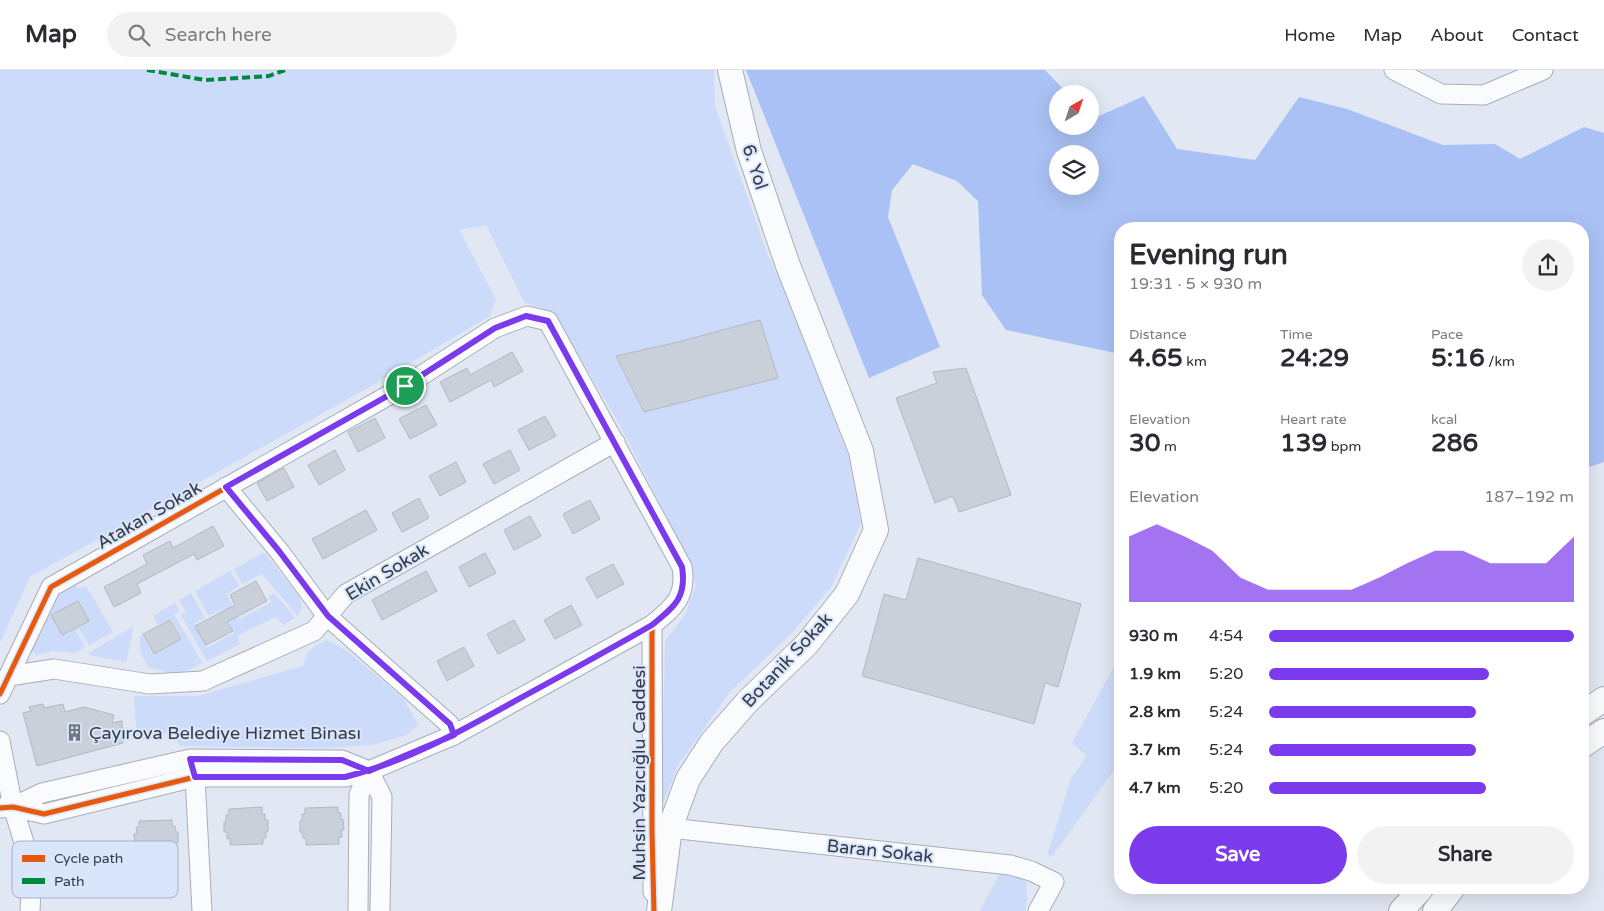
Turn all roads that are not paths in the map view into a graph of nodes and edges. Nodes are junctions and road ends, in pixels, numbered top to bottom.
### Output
1 (730, 70) edge
2 (1394, 70) edge
3 (1543, 70) edge
4 (787, 263) joint
5 (615, 442) junction
6 (226, 487) junction
7 (328, 616) junction
8 (652, 625) junction
9 (8, 676) junction
10 (0, 694) edge
11 (1604, 699) edge
12 (1589, 709) edge
13 (1604, 731) edge
14 (454, 735) junction
15 (0, 741) edge
16 (1589, 741) edge
17 (193, 768) junction
18 (369, 771) junction
19 (7, 808) edge
20 (670, 828) junction
21 (21, 841) edge
22 (1417, 894) edge
23 (1448, 894) edge
24 (31, 898) edge
25 (30, 911) edge
26 (202, 911) edge
27 (358, 911) edge
28 (380, 911) edge
29 (654, 911) edge
30 (659, 911) edge
31 (1038, 911) edge
32 (1402, 911) edge
33 (1435, 911) edge

1 - 4 main road, 6. Yol
2 - 3 street
4 - 20 main road, Botanik Sokak
5 - 6 street, Atakan Sokak
5 - 7 street, Ekin Sokak
5 - 8 street
6 - 7 street
6 - 9 street, Atakan Sokak
7 - 9 street, Ekin Sokak
7 - 14 street
8 - 14 street
8 - 29 street, Muhsin Yazıcığlu Caddesi
9 - 10 street, Atakan Sokak
11 - 12 main road
13 - 16 main road
14 - 18 street
15 - 19 street
17 - 18 street
17 - 19 street
17 - 26 street
18 - 27 street
18 - 28 street
19 - 21 street
20 - 30 main road, Botanik Sokak
20 - 31 street, Baran Sokak
22 - 32 main road
23 - 33 main road
24 - 25 street

